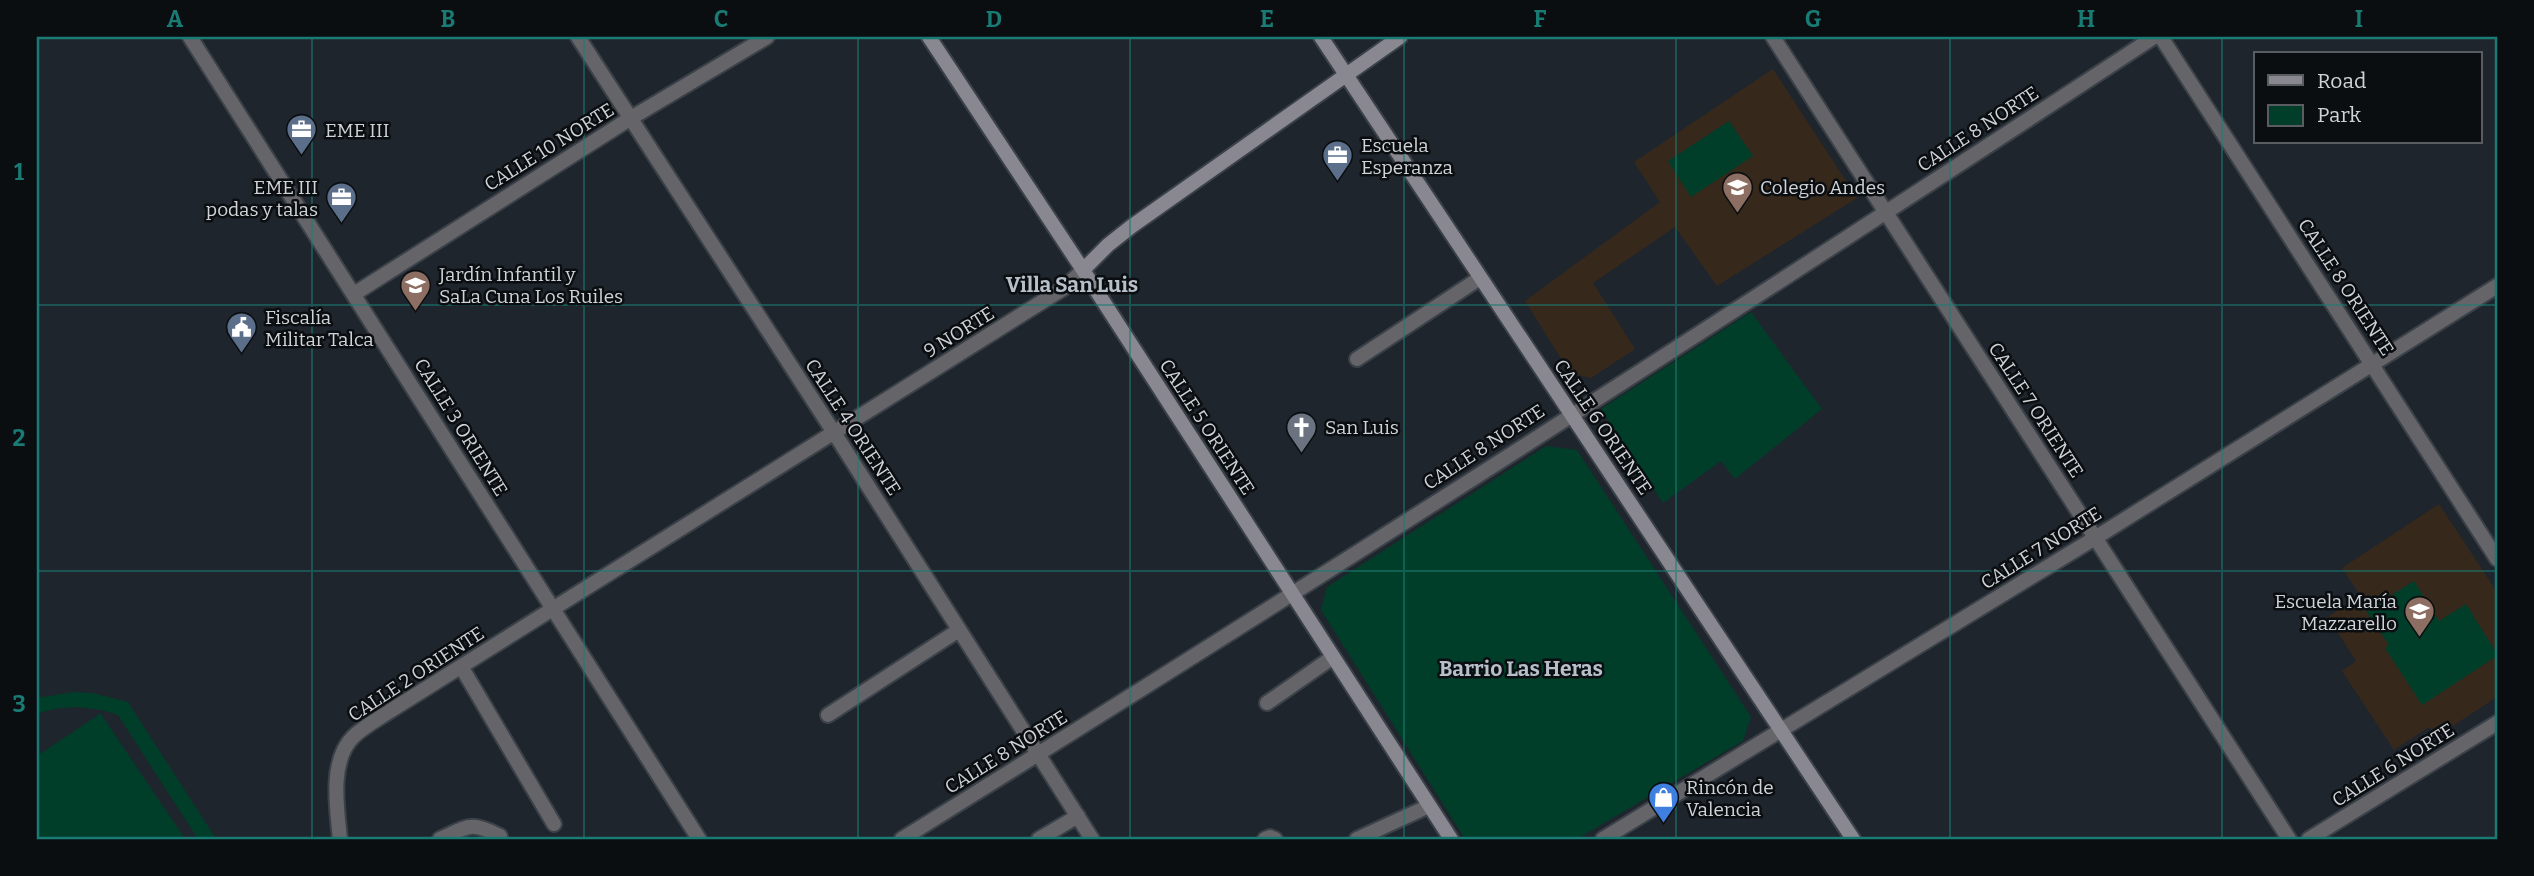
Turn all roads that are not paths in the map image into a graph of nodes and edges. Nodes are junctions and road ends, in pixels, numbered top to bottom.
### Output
1 (190, 37) edge
2 (578, 37) edge
3 (766, 37) edge
4 (929, 37) edge
5 (1321, 37) edge
6 (1400, 37) edge
7 (1773, 37) edge
8 (2154, 37) edge
9 (2161, 37) edge
10 (1346, 75) junction
11 (631, 118) junction
12 (1887, 213) junction
13 (1083, 270) junction
14 (1480, 278) junction
15 (2497, 286) edge
16 (354, 294) junction
17 (1357, 359) dead end
18 (2373, 364) junction
19 (1571, 414) junction
20 (835, 434) junction
21 (2095, 538) junction
22 (2497, 559) edge
23 (1292, 594) junction
24 (553, 610) junction
25 (959, 630) junction
26 (1333, 657) junction
27 (462, 668) junction
28 (1267, 703) dead end
29 (828, 715) dead end
30 (2497, 723) edge
31 (1781, 730) junction
32 (1038, 754) junction
33 (1429, 806) junction
34 (1077, 816) junction
35 (554, 824) dead end
36 (500, 836) dead end
37 (340, 839) edge
38 (440, 839) edge
39 (699, 839) edge
40 (902, 839) edge
41 (1039, 839) edge
42 (1092, 839) edge
43 (1265, 839) edge
44 (1275, 839) edge
45 (1357, 839) edge
46 (1451, 839) edge
47 (1603, 839) edge
48 (1853, 839) edge
49 (2289, 839) edge
50 (2309, 839) edge

1 - 16 street, CALLE 3 ORIENTE
2 - 11 street, CALLE 4 ORIENTE
3 - 11 street, CALLE 10 NORTE
4 - 13 main road, CALLE 5 ORIENTE
5 - 10 main road, CALLE 6 ORIENTE
6 - 10 main road, 9 NORTE
7 - 12 street, CALLE 7 ORIENTE
8 - 12 street, CALLE 8 NORTE
9 - 18 street, CALLE 8 ORIENTE
10 - 13 main road, 9 NORTE
10 - 14 main road, CALLE 6 ORIENTE
11 - 16 street, CALLE 10 NORTE
11 - 20 street, CALLE 4 ORIENTE
12 - 19 street, CALLE 8 NORTE
12 - 21 street, CALLE 7 ORIENTE
13 - 20 street, 9 NORTE
13 - 23 main road, CALLE 5 ORIENTE
14 - 17 street
14 - 19 main road, CALLE 6 ORIENTE
15 - 18 street, CALLE 7 NORTE
16 - 24 street, CALLE 3 ORIENTE
18 - 21 street, CALLE 7 NORTE
18 - 22 street, CALLE 8 ORIENTE
19 - 23 street, CALLE 8 NORTE
19 - 31 main road, CALLE 6 ORIENTE
20 - 24 street, 9 NORTE
20 - 25 street, CALLE 4 ORIENTE
21 - 31 street, CALLE 7 NORTE
21 - 49 street, CALLE 7 ORIENTE
23 - 26 main road, CALLE 5 ORIENTE
23 - 32 street, CALLE 8 NORTE
24 - 27 street, CALLE 2 ORIENTE
24 - 39 street, CALLE 3 ORIENTE
25 - 29 street
25 - 32 street, CALLE 4 ORIENTE
26 - 28 street
26 - 33 main road, CALLE 5 ORIENTE
27 - 35 street
27 - 37 street, CALLE 2 ORIENTE
30 - 50 street, CALLE 6 NORTE
31 - 47 street, CALLE 7 NORTE
31 - 48 main road, CALLE 6 ORIENTE
32 - 34 street, CALLE 4 ORIENTE
32 - 40 street, CALLE 8 NORTE
33 - 45 street
33 - 46 main road, CALLE 5 ORIENTE
34 - 41 street
34 - 42 street, CALLE 4 ORIENTE
36 - 38 street
43 - 44 street

